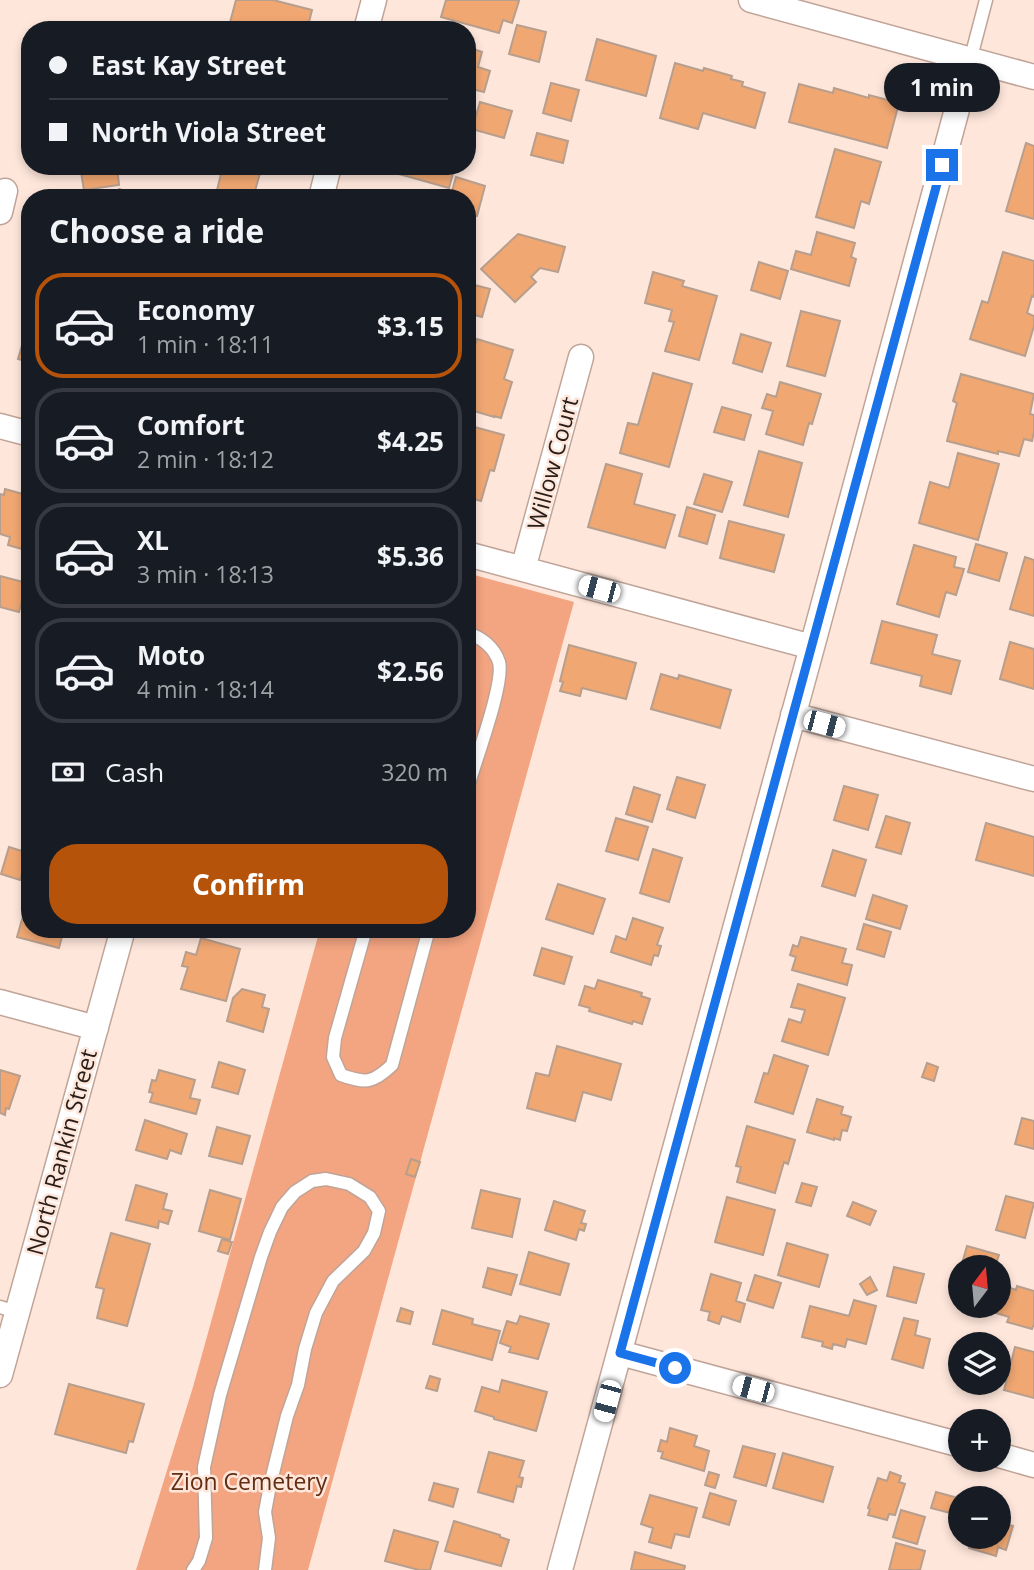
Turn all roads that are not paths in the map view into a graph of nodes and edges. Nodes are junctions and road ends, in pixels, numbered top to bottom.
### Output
1 (374, 0) edge
2 (751, 0) edge
3 (986, 0) edge
4 (368, 21) edge
5 (970, 61) junction
6 (1034, 77) edge
7 (581, 357) dead end
8 (0, 426) edge
9 (21, 432) edge
10 (476, 557) edge
11 (523, 569) junction
12 (476, 636) edge
13 (812, 647) junction
14 (793, 715) junction
15 (476, 760) edge
16 (1034, 779) edge
17 (121, 938) edge
18 (363, 938) edge
19 (427, 938) edge
20 (0, 1002) edge
21 (96, 1028) junction
22 (9, 1310) edge
23 (620, 1353) junction
24 (0, 1375) edge
25 (948, 1441) edge
26 (1011, 1458) edge
27 (1034, 1465) edge
28 (193, 1570) edge
29 (264, 1570) edge
30 (560, 1570) edge

1 - 4 street
2 - 5 street
3 - 5 lane
5 - 6 street
5 - 13 street
7 - 11 street, Willow Court
8 - 9 street
10 - 11 street
11 - 13 street
12 - 15 lane
13 - 14 street
14 - 16 street
14 - 23 street
17 - 21 street, North Rankin Street
18 - 19 lane
20 - 21 street
21 - 22 street, North Rankin Street
22 - 24 street, North Rankin Street
23 - 25 street
23 - 30 street
26 - 27 street
28 - 29 lane

